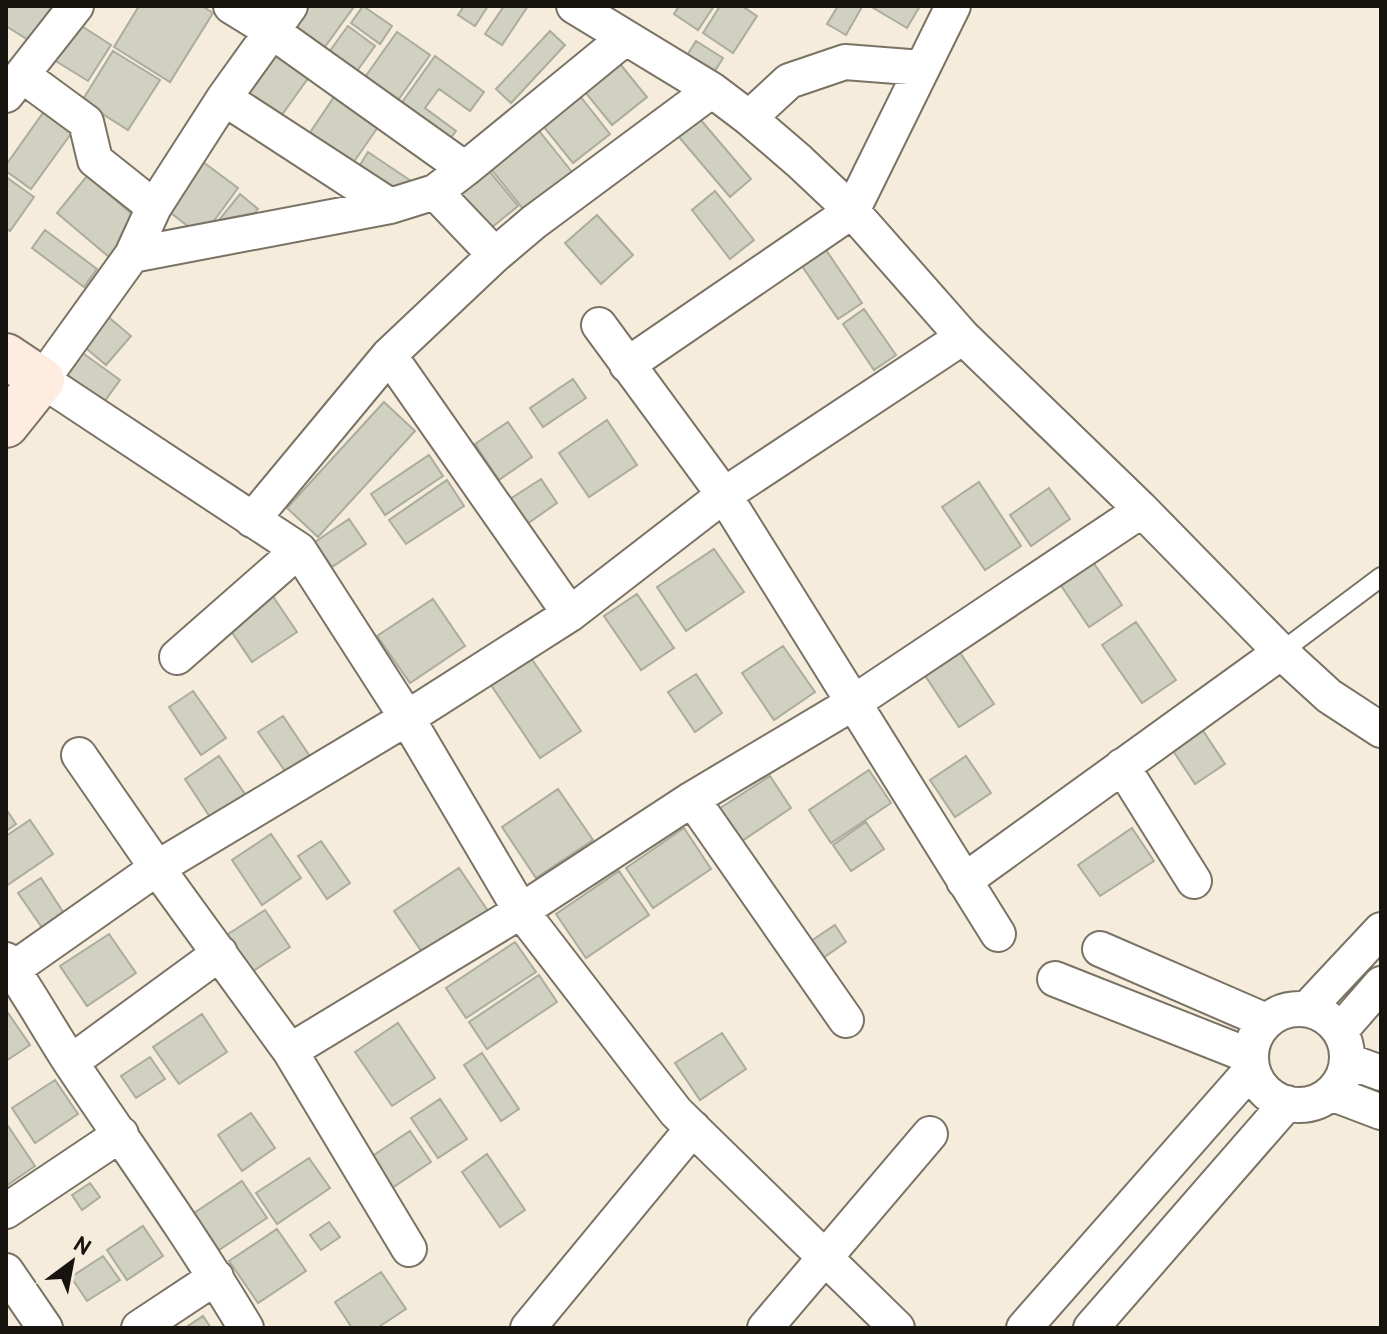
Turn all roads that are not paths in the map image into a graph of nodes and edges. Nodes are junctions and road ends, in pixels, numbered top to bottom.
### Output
1 (76, 6) edge
2 (231, 6) edge
3 (574, 6) edge
4 (953, 6) edge
5 (281, 19) edge
6 (625, 38) junction
7 (922, 68) junction
8 (14, 85) edge
9 (712, 90) junction
10 (224, 98) junction
11 (749, 118) junction
12 (465, 169) junction
13 (435, 192) junction
14 (390, 206) junction
15 (154, 207) junction
16 (852, 211) junction
17 (132, 255) junction
18 (495, 255) junction
19 (599, 325) dead end
20 (963, 337) junction
21 (389, 355) junction
22 (6, 356) edge
23 (627, 365) junction
24 (42, 380) junction
25 (6, 425) edge
26 (724, 495) junction
27 (1142, 510) junction
28 (252, 520) junction
29 (299, 550) junction
30 (1381, 577) edge
31 (570, 614) junction
32 (1281, 652) junction
33 (177, 657) dead end
34 (853, 703) junction
35 (407, 718) junction
36 (1381, 730) edge
37 (79, 755) dead end
38 (1122, 766) junction
39 (692, 799) junction
40 (157, 868) junction
41 (964, 881) junction
42 (1194, 881) dead end
43 (521, 911) junction
44 (1381, 930) edge
45 (998, 934) dead end
46 (1100, 949) dead end
47 (220, 953) junction
48 (8, 968) edge
49 (1055, 979) dead end
50 (1381, 984) edge
51 (1307, 1009) junction
52 (846, 1020) dead end
53 (1266, 1021) junction
54 (1344, 1046) junction
55 (290, 1051) junction
56 (71, 1062) junction
57 (1251, 1062) junction
58 (1381, 1073) edge
59 (1331, 1093) junction
60 (1287, 1103) junction
61 (1381, 1112) edge
62 (693, 1128) junction
63 (121, 1134) junction
64 (930, 1134) dead end
65 (6, 1211) edge
66 (409, 1249) dead end
67 (825, 1258) junction
68 (6, 1271) edge
69 (216, 1277) junction
70 (45, 1328) edge
71 (139, 1328) edge
72 (246, 1328) edge
73 (528, 1328) edge
74 (765, 1328) edge
75 (897, 1328) edge
76 (1024, 1328) edge
77 (1091, 1328) edge

1 - 8 street
2 - 5 street
3 - 6 street
4 - 7 street
5 - 10 street
5 - 12 street
6 - 9 street
6 - 12 street
7 - 11 street
7 - 16 street
8 - 15 street
9 - 11 street
9 - 18 street
10 - 14 street
10 - 15 street
11 - 16 street
12 - 13 street
13 - 14 street
13 - 18 street
14 - 17 street
15 - 17 street
16 - 20 street
16 - 23 street
17 - 24 street
18 - 21 street
19 - 23 street
20 - 26 street
20 - 27 street
21 - 28 street
21 - 31 street
22 - 24 street
23 - 26 street
24 - 25 street
24 - 28 street
26 - 31 street
26 - 34 street
27 - 32 street
27 - 34 street
28 - 29 street
29 - 33 street
29 - 35 street
30 - 32 lane
31 - 35 street
32 - 36 street
32 - 38 street
34 - 39 street
34 - 41 street
35 - 40 street
35 - 43 street
37 - 40 street
38 - 41 street
38 - 42 street
39 - 43 street
39 - 52 street
40 - 47 street
40 - 48 street
41 - 45 street
43 - 55 street
43 - 62 street
44 - 51 street
46 - 53 street
47 - 55 street
47 - 56 street
48 - 56 street
49 - 57 street
50 - 54 street
51 - 53 street
51 - 54 street
53 - 57 street
54 - 58 street
54 - 59 street
55 - 66 street
56 - 63 street
57 - 60 street
57 - 76 street
59 - 60 street
59 - 61 street
60 - 77 street
62 - 67 street
62 - 73 street
63 - 65 street
63 - 69 street
64 - 67 street
67 - 74 street
67 - 75 street
68 - 70 street
69 - 71 street
69 - 72 street

